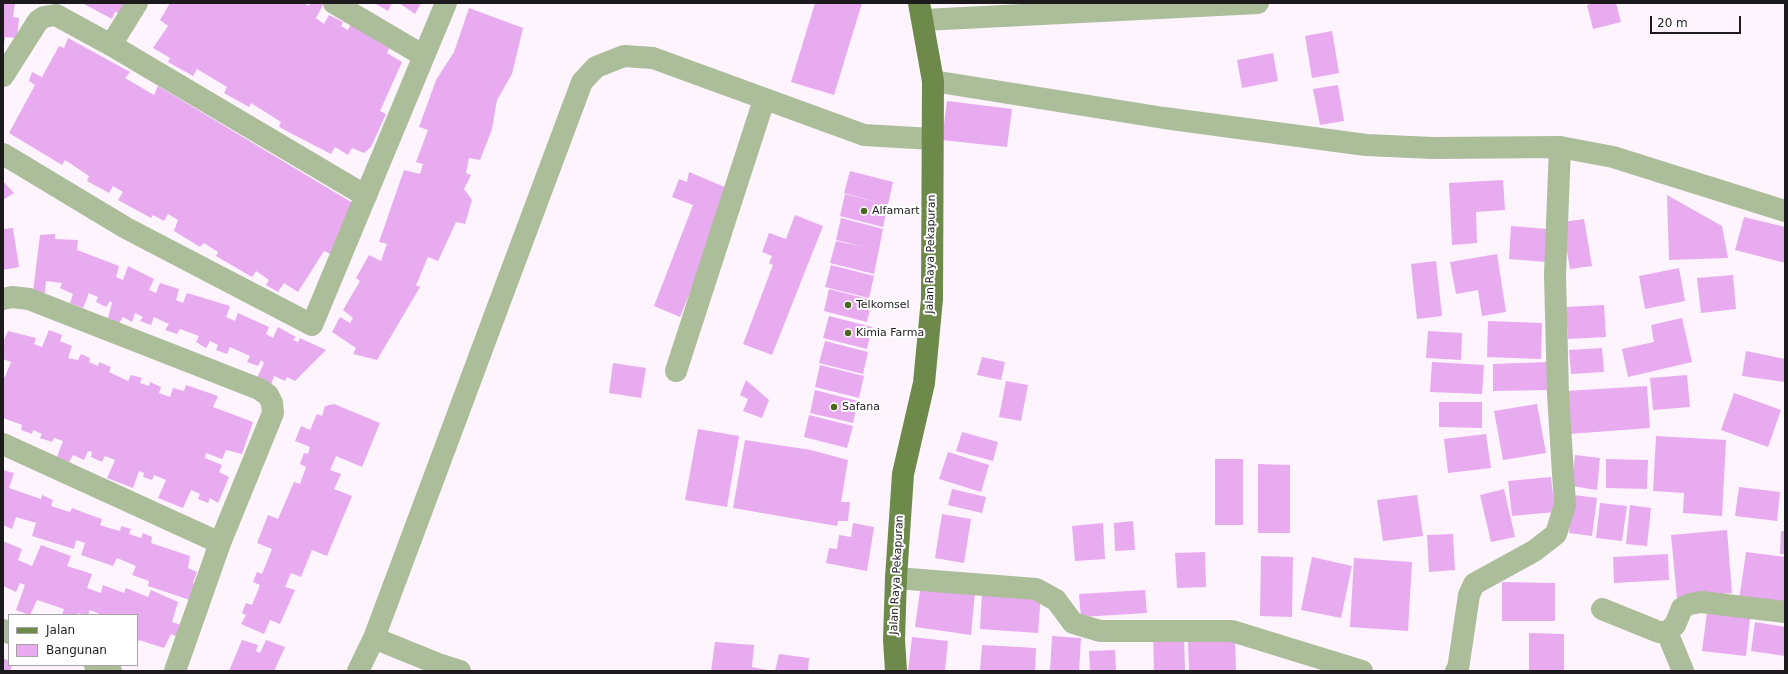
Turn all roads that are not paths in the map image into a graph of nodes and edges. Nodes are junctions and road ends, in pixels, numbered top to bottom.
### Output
1 (137, 3) edge
2 (334, 3) edge
3 (446, 3) edge
4 (1258, 3) edge
5 (921, 12) edge
6 (111, 45) junction
7 (424, 56) junction
8 (3, 76) edge
9 (932, 81) junction
10 (764, 100) junction
11 (932, 139) junction
12 (1560, 148) junction
13 (3, 154) edge
14 (366, 196) junction
15 (1785, 211) edge
16 (3, 299) edge
17 (676, 372) dead end
18 (3, 444) edge
19 (220, 542) junction
20 (896, 578) junction
21 (1602, 609) dead end
22 (1785, 612) edge
23 (1667, 632) junction
24 (374, 638) junction
25 (98, 666) edge
26 (111, 671) edge
27 (175, 671) edge
28 (358, 671) edge
29 (460, 671) edge
30 (896, 671) edge
31 (1362, 671) edge
32 (1456, 671) edge
33 (1682, 671) edge

1 - 6 street
2 - 7 street
3 - 7 street
4 - 5 street
5 - 9 main road, Jalan Raya Pekapuran
6 - 8 street
6 - 14 street
7 - 14 street
9 - 11 main road, Jalan Raya Pekapuran
9 - 12 street
10 - 11 street
10 - 17 street
10 - 24 street
11 - 20 main road, Jalan Raya Pekapuran
12 - 15 street
12 - 32 street
13 - 14 street
16 - 19 street
18 - 19 street
19 - 27 street
20 - 30 main road, Jalan Raya Pekapuran
20 - 31 street
21 - 23 street
22 - 23 street
23 - 33 street
24 - 28 street
24 - 29 street
25 - 26 street

